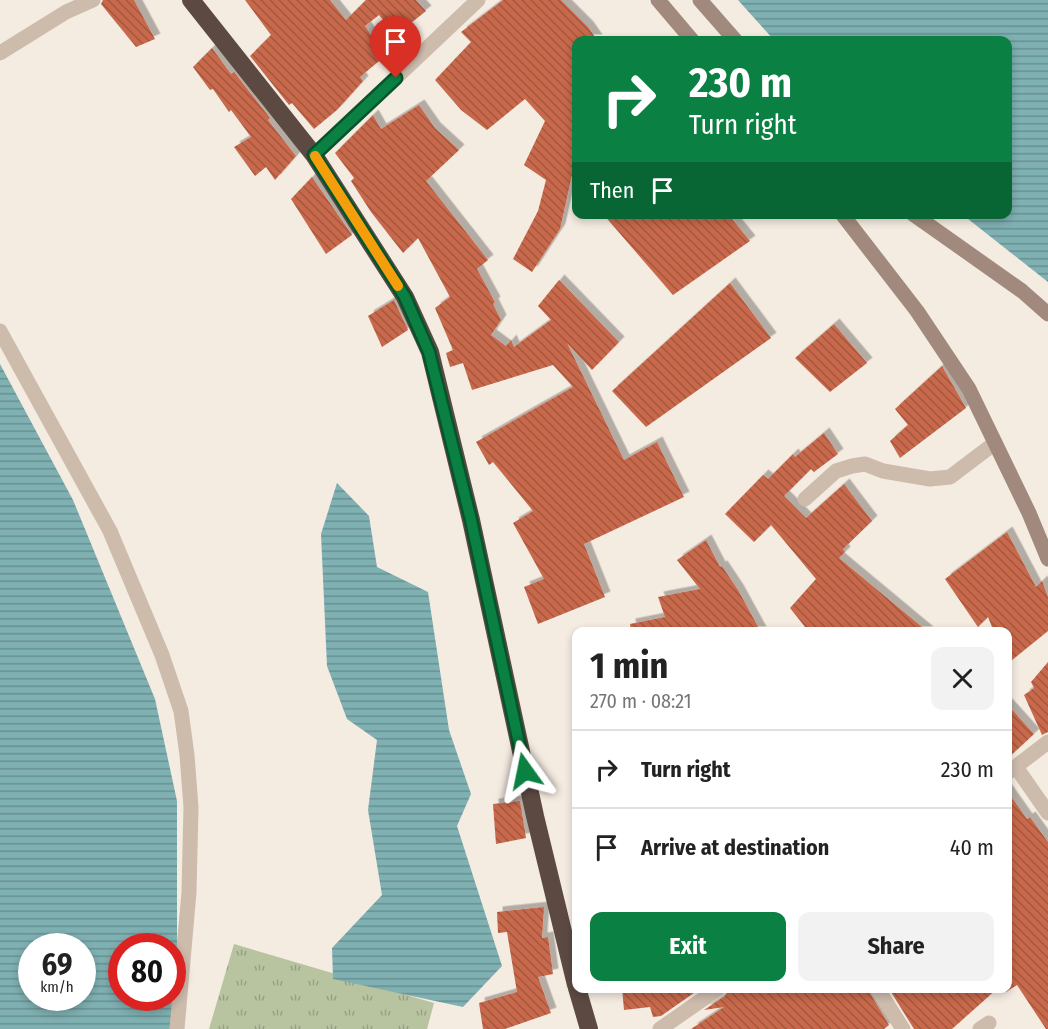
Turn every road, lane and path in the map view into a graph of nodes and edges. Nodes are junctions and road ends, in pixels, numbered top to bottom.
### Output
1 (93, 0) edge
2 (191, 0) edge
3 (478, 0) edge
4 (658, 0) edge
5 (700, 0) edge
6 (689, 36) edge
7 (732, 36) edge
8 (0, 54) edge
9 (314, 155) junction
10 (846, 219) edge
11 (920, 219) edge
12 (1048, 314) edge
13 (0, 331) edge
14 (995, 443) junction
15 (805, 499) dead end
16 (1048, 559) edge
17 (1048, 742) edge
18 (1012, 769) edge
19 (1012, 771) edge
20 (1048, 813) edge
21 (572, 967) edge
22 (579, 993) edge
23 (712, 993) edge
24 (880, 993) edge
25 (177, 1029) edge
26 (589, 1029) edge
27 (660, 1029) edge
28 (903, 1029) edge

1 - 8 street
2 - 9 highway
3 - 9 street
4 - 6 street
5 - 7 street
9 - 21 highway
10 - 14 street
11 - 12 street
13 - 25 street
14 - 15 street
14 - 16 street
17 - 18 street
19 - 20 street
22 - 26 highway
23 - 27 street
24 - 28 street

